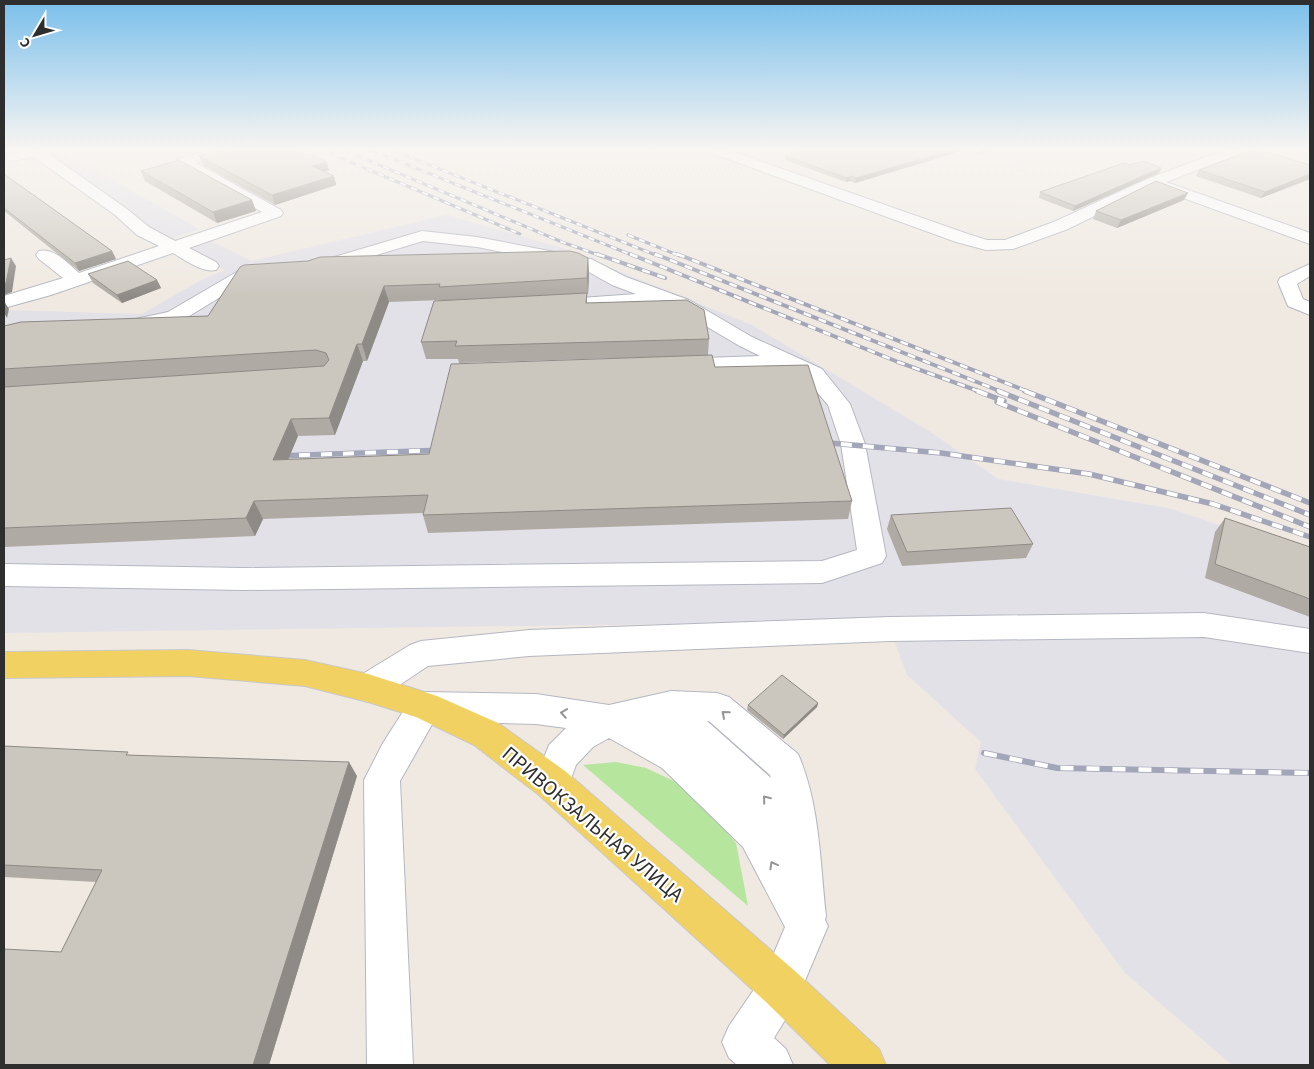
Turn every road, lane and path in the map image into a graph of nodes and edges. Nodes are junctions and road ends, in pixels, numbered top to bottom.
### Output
1 (100, 198) edge
2 (246, 198) edge
3 (850, 198) edge
4 (1119, 198) edge
5 (1196, 198) edge
6 (1310, 239) edge
7 (172, 247) junction
8 (45, 256) dead end
9 (210, 266) dead end
10 (1310, 269) edge
11 (77, 280) junction
12 (663, 298) junction
13 (4, 302) edge
14 (551, 306) edge
15 (1310, 310) edge
16 (115, 329) edge
17 (788, 362) junction
18 (660, 365) edge
19 (4, 575) edge
20 (1310, 641) edge
21 (4, 665) edge
22 (368, 688) junction
23 (425, 706) junction
24 (610, 720) junction
25 (750, 736) junction
26 (735, 768) junction
27 (552, 783) junction
28 (800, 856) junction
29 (807, 926) junction
30 (781, 987) junction
31 (390, 1065) edge
32 (770, 1065) edge
33 (863, 1065) edge

1 - 7 street
2 - 7 street
3 - 4 street
5 - 6 street
7 - 9 street
7 - 11 street
8 - 11 street
10 - 15 street
11 - 13 street
12 - 14 street
12 - 16 street
12 - 17 street
17 - 18 street
17 - 19 street
20 - 22 street
21 - 22 main road, ПРИВОКЗАЛЬНАЯ УЛИЦА
22 - 23 main road, ПРИВОКЗАЛЬНАЯ УЛИЦА
24 -> 23 street
23 - 27 main road, ПРИВОКЗАЛЬНАЯ УЛИЦА
23 - 31 street
25 -> 24 street
24 - 26 street
24 - 27 street
29 -> 24 street
25 - 26 street
25 - 28 street
28 -> 26 street
27 - 30 main road, ПРИВОКЗАЛЬНАЯ УЛИЦА
28 - 29 street
29 - 30 street
30 - 32 street
30 - 33 main road, ПРИВОКЗАЛЬНАЯ УЛИЦА

